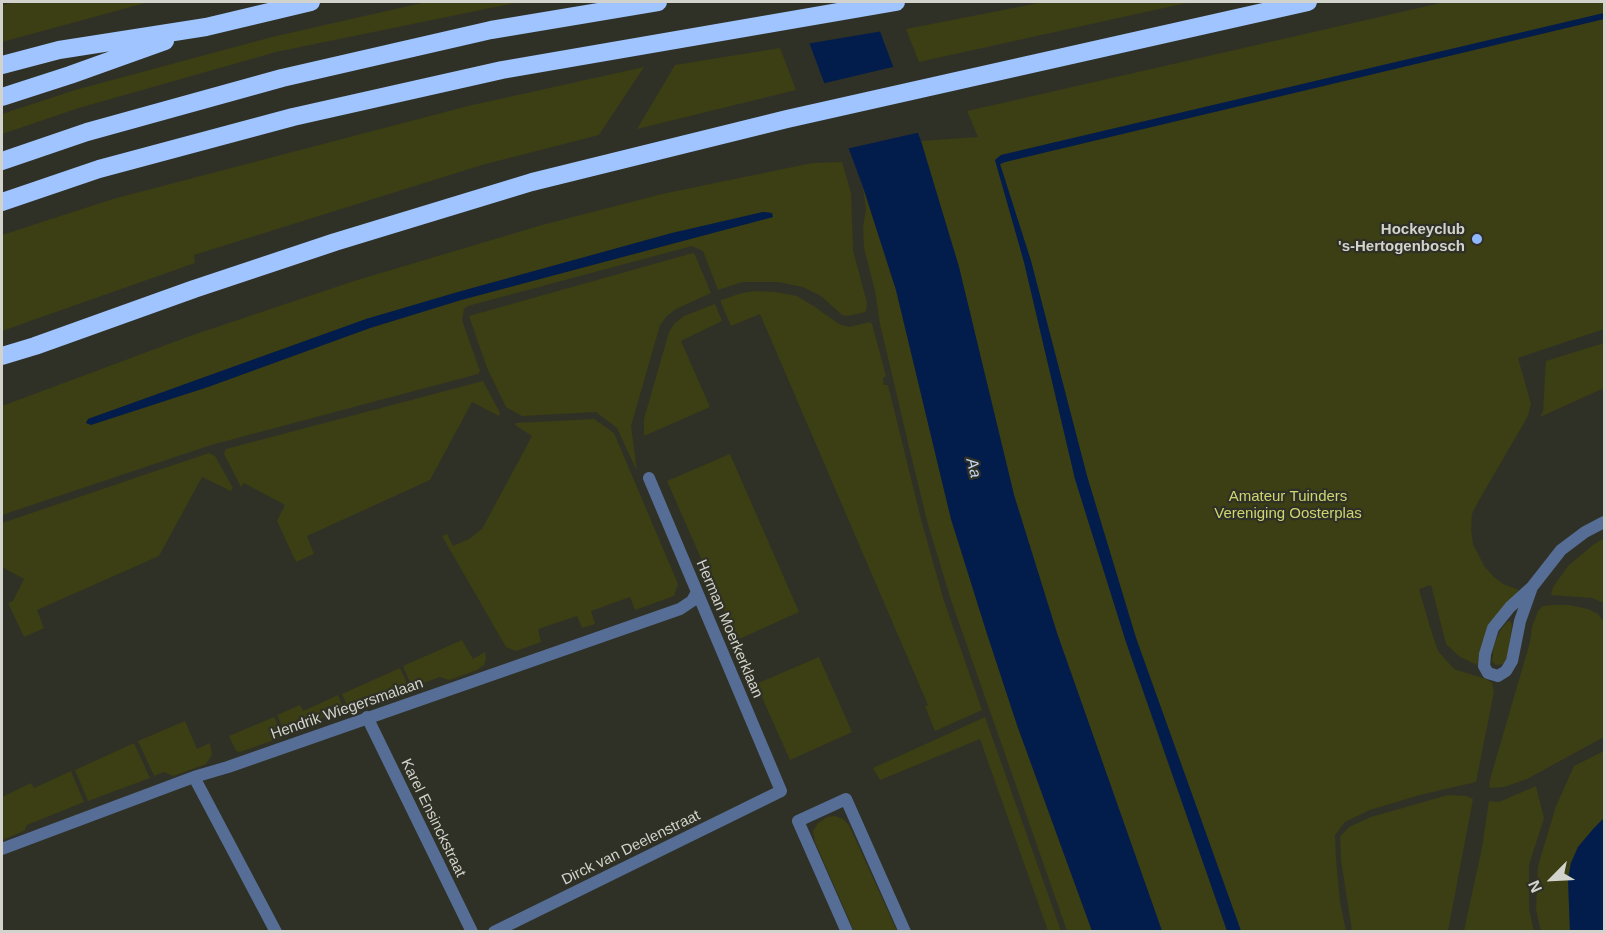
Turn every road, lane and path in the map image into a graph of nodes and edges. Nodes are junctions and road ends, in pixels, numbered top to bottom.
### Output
1 (311, 2) edge
2 (658, 2) edge
3 (896, 2) edge
4 (1308, 2) edge
5 (206, 27) junction
6 (2, 65) edge
7 (2, 98) edge
8 (2, 160) edge
9 (2, 202) edge
10 (35, 346) junction
11 (2, 356) edge
12 (2, 360) edge
13 (649, 478) dead end
14 (1605, 522) edge
15 (1532, 587) junction
16 (697, 592) junction
17 (367, 717) junction
18 (194, 777) junction
19 (781, 790) joint
20 (2, 849) edge
21 (272, 930) edge
22 (472, 932) edge
23 (494, 932) edge
24 (847, 932) edge
25 (905, 932) edge

1 - 5 highway
2 - 8 highway
3 - 9 highway
4 - 10 highway
5 - 6 highway
5 - 7 highway
10 - 11 highway
10 - 12 highway
13 - 16 street, Herman Moerkerklaan
14 - 15 street
15 - 15 street
16 - 17 street, Hendrik Wiegersmalaan
16 - 19 street, Herman Moerkerklaan
17 - 18 street, Hendrik Wiegersmalaan
17 - 22 street, Karel Ensinckstraat
18 - 20 street, Hendrik Wiegersmalaan
18 - 21 street
19 - 23 street, Dirck van Deelenstraat
24 - 25 street

